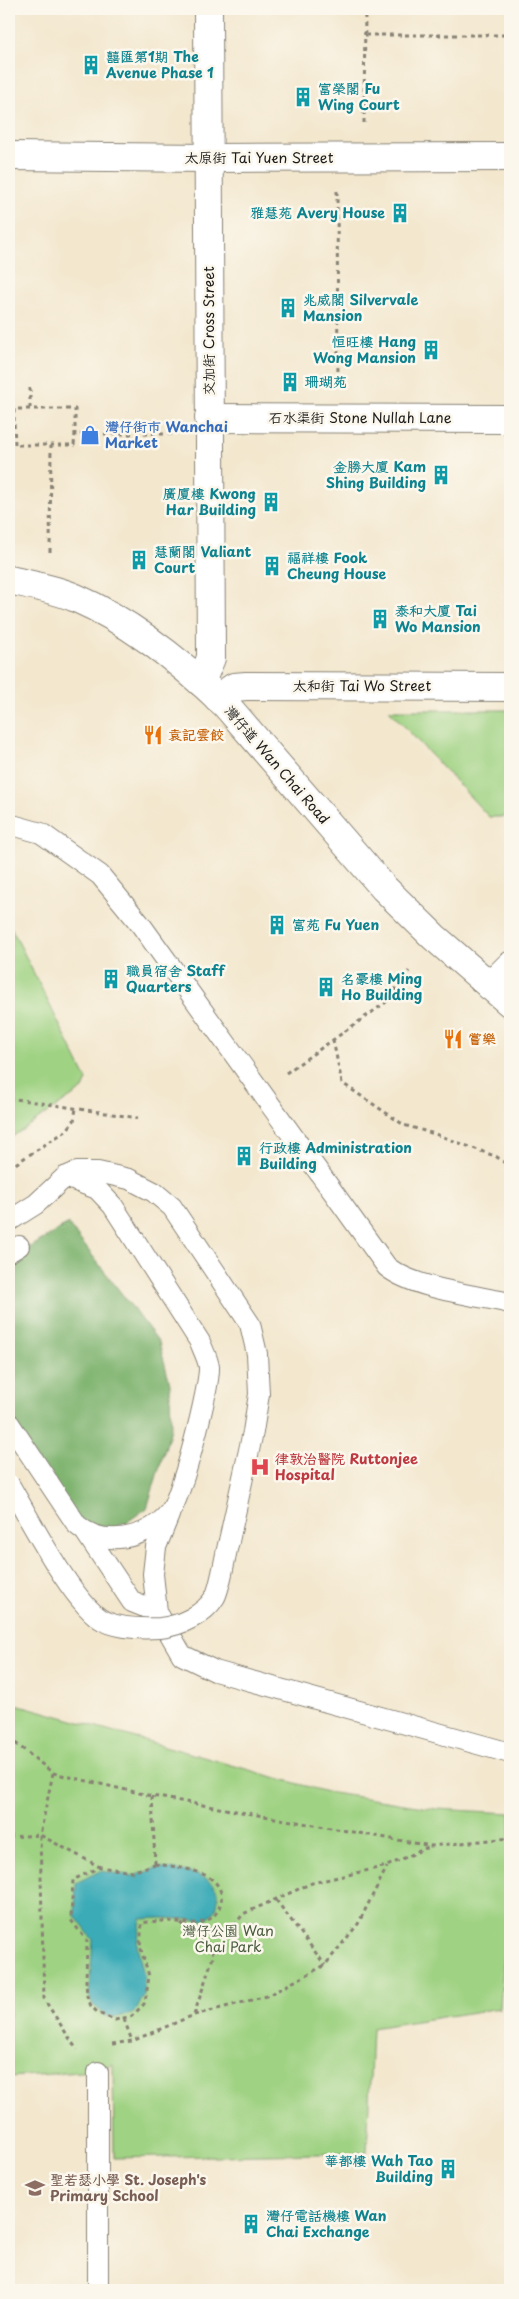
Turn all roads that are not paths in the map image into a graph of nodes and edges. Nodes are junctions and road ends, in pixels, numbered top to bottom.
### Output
1 (208, 9) edge
2 (9, 156) edge
3 (510, 157) edge
4 (208, 158) junction
5 (209, 418) junction
6 (510, 419) edge
7 (9, 580) edge
8 (510, 687) edge
9 (210, 690) junction
10 (9, 824) edge
11 (510, 966) edge
12 (500, 994) edge
13 (65, 1177) junction
14 (9, 1221) edge
15 (510, 1303) edge
16 (9, 1423) edge
17 (9, 1484) edge
18 (169, 1513) junction
19 (86, 1533) junction
20 (157, 1612) junction
21 (510, 1753) edge
22 (98, 2072) road end
23 (98, 2290) edge

1 - 4 street, 交加街 Cross Street
2 - 4 street, 太原街 Tai Yuen Street
3 - 4 street, 太原街 Tai Yuen Street
4 - 5 street, 交加街 Cross Street
5 - 6 street, 石水渠街 Stone Nullah Lane
5 - 9 street, 交加街 Cross Street
7 - 9 street, 灣仔道 Wan Chai Road
8 - 9 street, 太和街 Tai Wo Street
9 - 12 street, 灣仔道 Wan Chai Road
10 - 15 lane
11 - 12 street
13 - 14 lane
13 - 17 lane, bridge
13 - 18 lane
16 - 19 lane
18 - 19 lane
18 - 20 lane
19 - 20 lane
20 - 21 lane
22 - 23 lane

